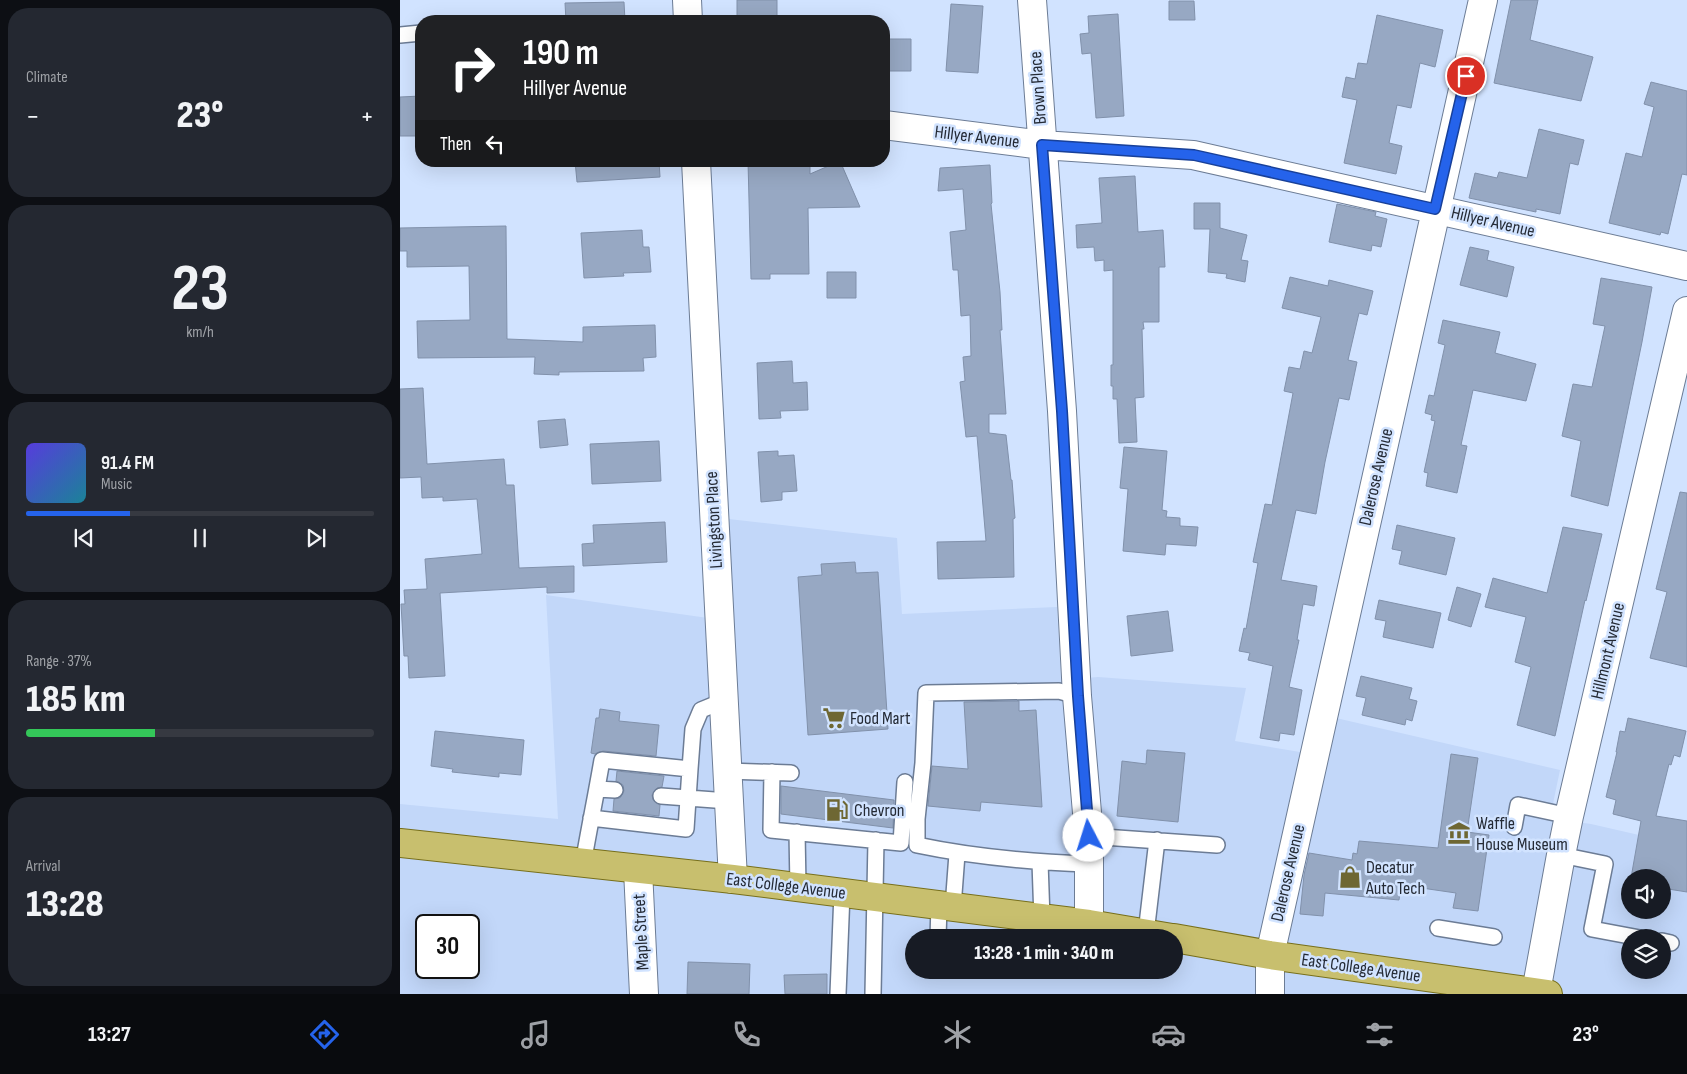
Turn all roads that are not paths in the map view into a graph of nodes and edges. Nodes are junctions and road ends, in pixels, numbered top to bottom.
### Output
1 (687, 0) edge
2 (1032, 0) edge
3 (1483, 0) edge
4 (688, 15) edge
5 (415, 34) edge
6 (400, 35) edge
7 (890, 126) edge
8 (1042, 145) junction
9 (696, 167) edge
10 (1435, 209) junction
11 (1687, 266) edge
12 (1687, 311) edge
13 (1078, 696) junction
14 (723, 700) junction
15 (690, 769) junction
16 (726, 772) junction
17 (772, 772) junction
18 (791, 773) dead end
19 (905, 782) dead end
20 (597, 788) junction
21 (615, 790) dead end
22 (661, 796) dead end
23 (688, 798) junction
24 (728, 801) junction
25 (1570, 816) junction
26 (591, 818) junction
27 (1514, 827) dead end
28 (797, 832) junction
29 (1089, 836) junction
30 (876, 840) junction
31 (1157, 840) junction
32 (400, 842) edge
33 (1217, 845) dead end
34 (957, 854) junction
35 (1561, 855) junction
36 (1040, 862) junction
37 (583, 864) junction
38 (1088, 864) junction
39 (638, 870) junction
40 (733, 879) junction
41 (798, 887) junction
42 (842, 893) junction
43 (874, 897) junction
44 (946, 906) junction
45 (1042, 919) junction
46 (1089, 924) junction
47 (1438, 928) dead end
48 (940, 929) edge
49 (1120, 929) edge
50 (1163, 929) edge
51 (1621, 934) edge
52 (1494, 937) dead end
53 (1183, 939) edge
54 (1270, 955) junction
55 (1542, 993) edge
56 (644, 994) edge
57 (838, 994) edge
58 (873, 994) edge
59 (1270, 994) edge

1 - 4 street
2 - 8 street, Brown Place
3 - 10 street, Dalerose Avenue
5 - 6 lane
7 - 8 street, Hillyer Avenue
8 - 10 street, Hillyer Avenue
8 - 13 street, Brown Place
9 - 14 street, Livingston Place
10 - 11 street, Hillyer Avenue
10 - 54 street, Dalerose Avenue
12 - 25 street, Hillmont Avenue
13 - 29 street, Brown Place
13 - 34 lane
14 - 15 lane
14 - 16 street, Livingston Place
15 - 20 lane
15 - 23 lane
16 - 17 lane
16 - 24 street, Livingston Place
17 - 18 lane
17 - 28 lane
19 - 30 lane
20 - 21 lane
20 - 26 lane
22 - 23 lane
23 - 24 lane
23 - 26 lane
24 - 40 street, Livingston Place
25 - 27 lane
25 - 35 street, Hillmont Avenue
26 - 37 lane
28 - 30 lane
28 - 41 lane
29 - 31 lane
29 - 38 street, Brown Place
30 - 43 lane
31 - 33 lane
31 - 50 lane
32 - 37 main road, East College Avenue
34 - 36 lane
34 - 44 lane
35 - 51 lane
35 - 55 street, Hillmont Avenue
36 - 38 lane
36 - 45 lane
37 - 39 main road, East College Avenue
38 - 46 street, Brown Place
39 - 40 main road, East College Avenue
39 - 56 street, Maple Street
40 - 41 main road, East College Avenue
41 - 42 main road, East College Avenue
42 - 43 main road, East College Avenue
42 - 57 lane
43 - 44 main road, East College Avenue
43 - 58 lane
44 - 45 main road, East College Avenue
44 - 48 lane
45 - 46 main road, East College Avenue
46 - 49 main road, East College Avenue
47 - 52 lane
53 - 54 main road, East College Avenue
54 - 55 main road, East College Avenue
54 - 59 street

